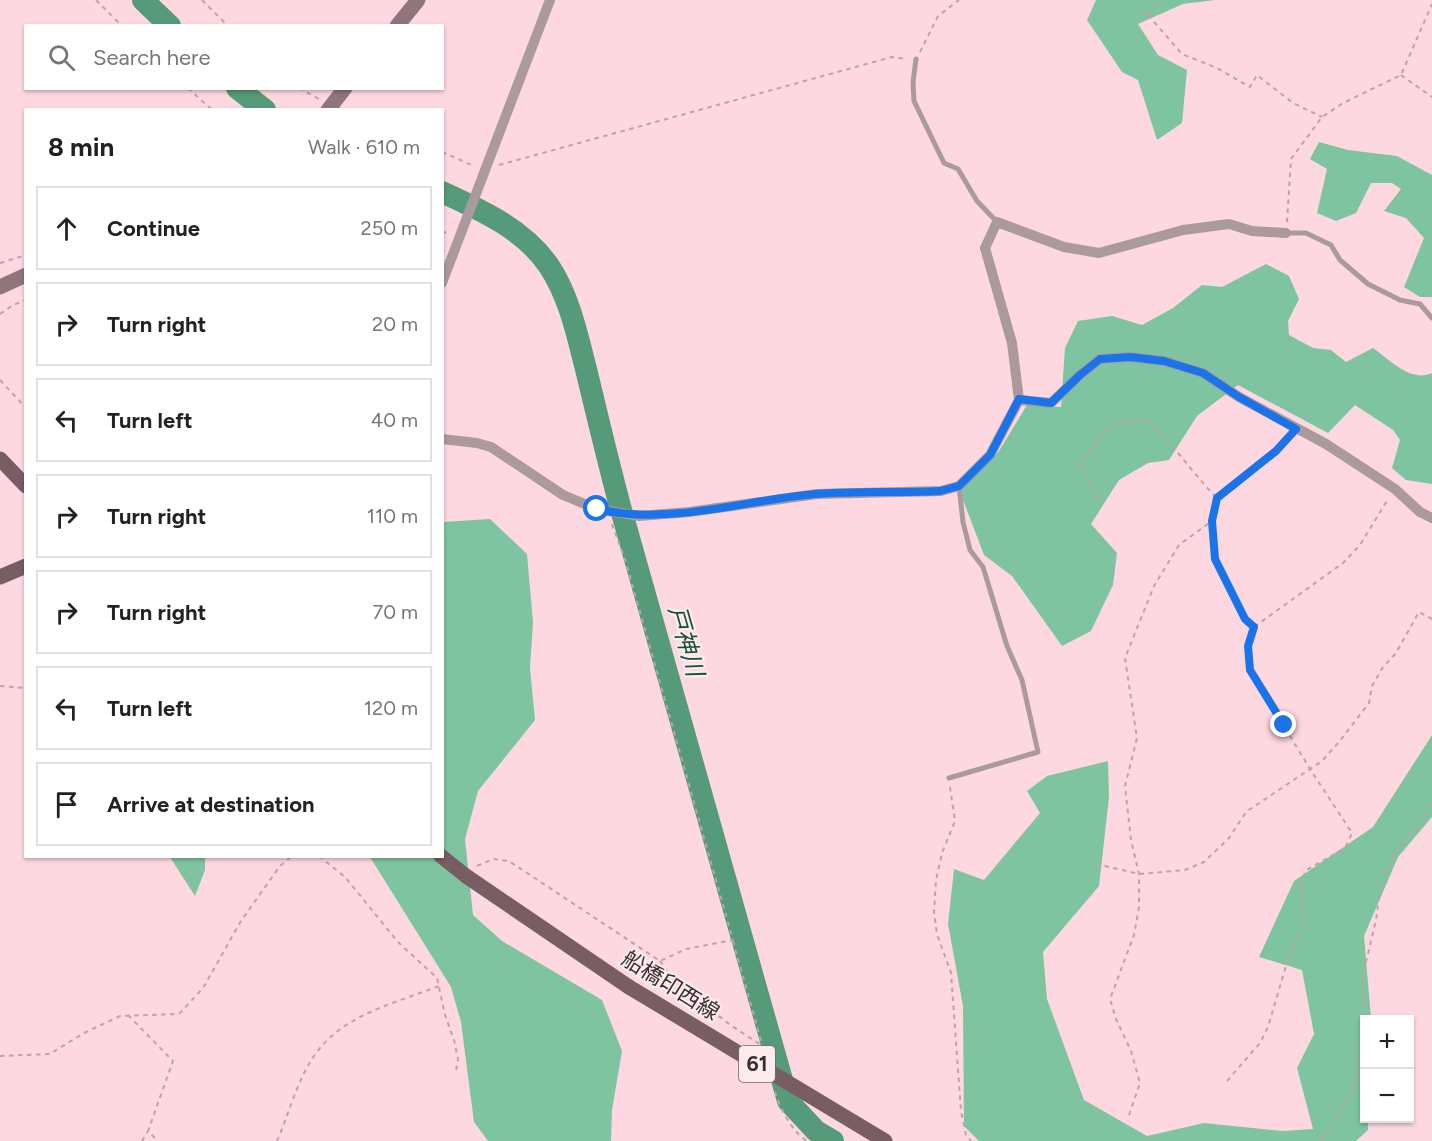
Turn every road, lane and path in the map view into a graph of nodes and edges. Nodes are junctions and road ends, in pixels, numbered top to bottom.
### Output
1 (96, 0) edge
2 (202, 0) edge
3 (418, 0) edge
4 (550, 0) edge
5 (959, 0) edge
6 (1159, 0) edge
7 (1432, 4) edge
8 (1140, 10) dead end
9 (1149, 16) junction
10 (120, 24) edge
11 (226, 24) edge
12 (399, 24) edge
13 (916, 59) junction
14 (1401, 75) junction
15 (190, 90) edge
16 (343, 90) edge
17 (1432, 97) edge
18 (210, 108) edge
19 (330, 108) edge
20 (1322, 117) junction
21 (444, 154) edge
22 (486, 167) junction
23 (997, 222) junction
24 (1286, 233) junction
25 (24, 256) edge
26 (0, 263) edge
27 (24, 276) edge
28 (444, 278) edge
29 (0, 287) edge
30 (24, 301) edge
31 (0, 315) edge
32 (1432, 318) edge
33 (0, 380) edge
34 (1019, 399) junction
35 (24, 406) edge
36 (1296, 429) junction
37 (444, 439) edge
38 (0, 459) edge
39 (24, 484) edge
40 (959, 486) junction
41 (1395, 489) junction
42 (1217, 498) junction
43 (1098, 500) dead end
44 (610, 512) junction
45 (1432, 518) edge
46 (1212, 521) junction
47 (24, 567) edge
48 (0, 577) edge
49 (1432, 619) edge
50 (1254, 627) junction
51 (0, 686) edge
52 (24, 688) edge
53 (1310, 769) junction
54 (949, 778) joint
55 (1432, 802) edge
56 (289, 858) edge
57 (321, 858) edge
58 (444, 858) edge
59 (286, 860) joint
60 (1096, 869) dead end
61 (1139, 874) junction
62 (466, 876) junction
63 (732, 940) junction
64 (660, 961) junction
65 (439, 986) junction
66 (128, 1015) junction
67 (762, 1046) junction
68 (0, 1056) edge
69 (765, 1056) dead end
70 (456, 1071) dead end
71 (1227, 1082) dead end
72 (773, 1085) dead end
73 (1129, 1114) dead end
74 (148, 1131) junction
75 (142, 1141) edge
76 (158, 1141) edge
77 (277, 1141) edge
78 (807, 1141) edge
79 (885, 1141) edge
80 (971, 1141) edge
81 (1321, 1141) edge

1 - 10 path
2 - 11 path
3 - 12 street
4 - 22 street
5 - 13 path
6 - 9 path
7 - 14 path
8 - 9 path
9 - 20 path
13 - 22 path
13 - 23 lane
14 - 17 path
14 - 20 path
15 - 18 path
16 - 19 street
20 - 24 path
21 - 22 path
22 - 28 street
23 - 24 street
23 - 34 street
24 - 32 lane
25 - 26 path
27 - 29 street
30 - 31 path
33 - 35 path
34 - 36 street
34 - 40 street
36 - 41 street
36 - 42 path
37 - 44 street
38 - 39 main road
40 - 44 street
40 - 54 lane
41 - 45 street
41 - 50 path
42 - 43 path
42 - 46 path
44 - 63 path
46 - 50 path
46 - 61 path
47 - 48 main road
49 - 53 path
50 - 53 path
51 - 52 path
53 - 61 path
53 - 71 path
54 - 80 path
55 - 81 path
56 - 59 path
57 - 65 path
58 - 62 main road, 船橋印西線 / 61
59 - 66 path
60 - 61 path
61 - 73 path
62 - 64 path
62 - 79 main road, 船橋印西線 / 61, bridge
63 - 64 path
63 - 67 path
64 - 67 path
65 - 70 path
65 - 77 path
66 - 68 path
66 - 74 path
67 - 69 path
72 - 78 path
74 - 75 path
74 - 76 path

